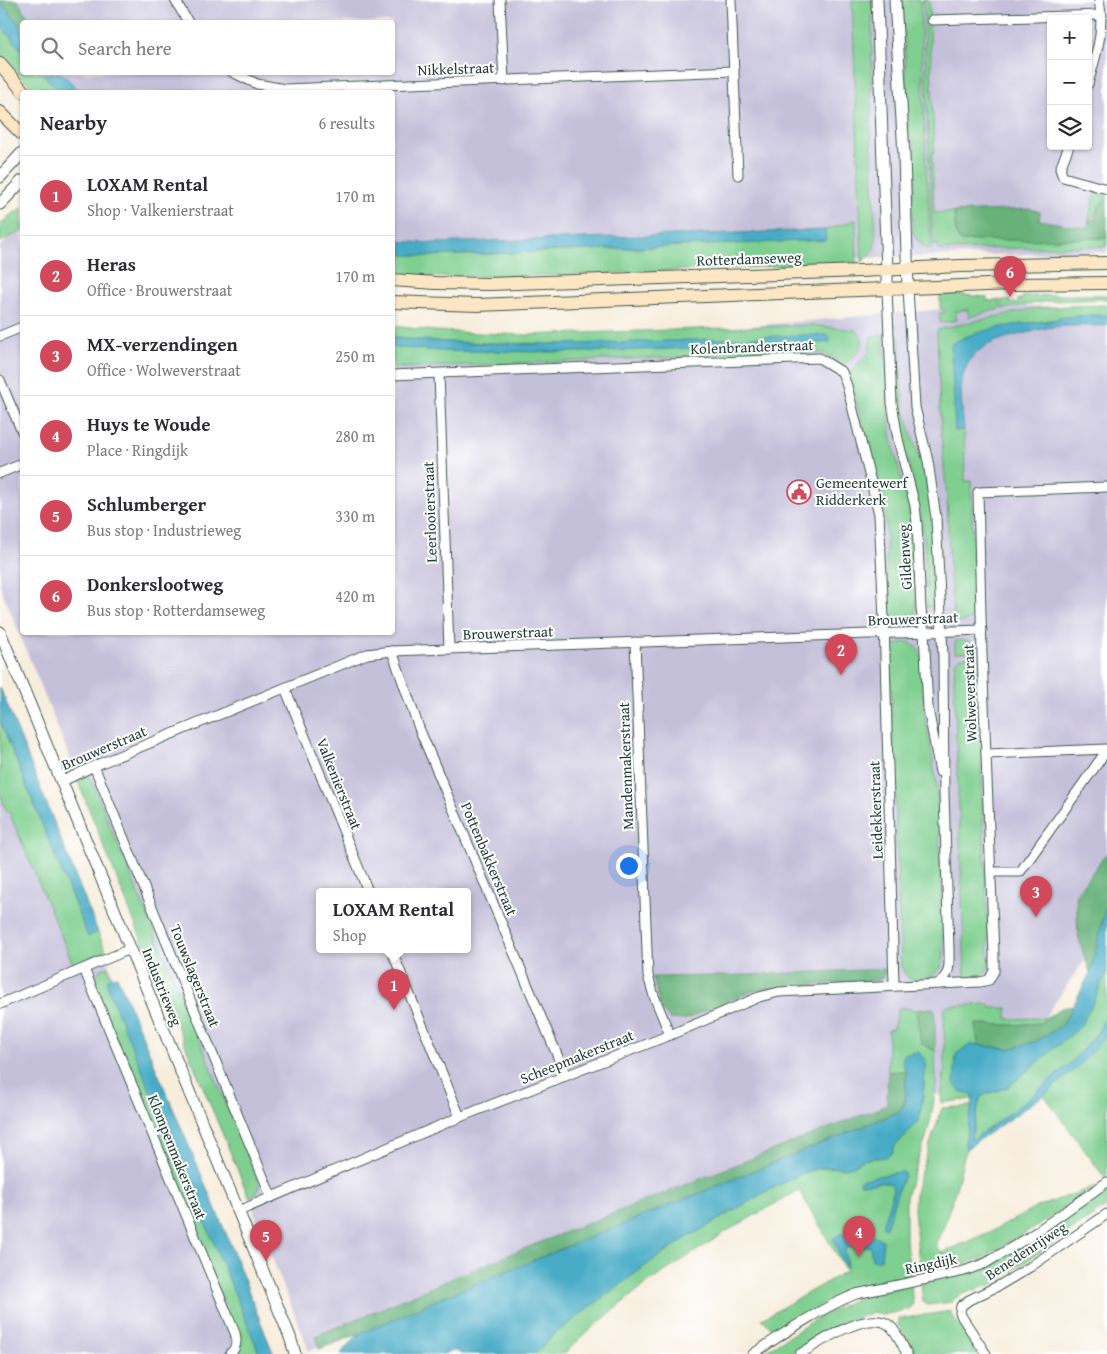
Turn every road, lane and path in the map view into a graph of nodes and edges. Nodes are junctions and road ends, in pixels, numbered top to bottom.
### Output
1 (175, 0) edge
2 (500, 0) edge
3 (731, 0) edge
4 (878, 0) edge
5 (896, 0) edge
6 (1099, 0) edge
7 (1102, 14) junction
8 (187, 20) edge
9 (932, 20) dead end
10 (0, 64) edge
11 (1092, 70) edge
12 (734, 71) junction
13 (238, 75) edge
14 (504, 81) junction
15 (22, 90) edge
16 (0, 112) edge
17 (20, 132) edge
18 (1067, 150) edge
19 (20, 155) edge
20 (738, 175) dead end
21 (0, 177) edge
22 (20, 183) edge
23 (1107, 189) edge
24 (0, 204) edge
25 (1107, 263) edge
26 (907, 269) junction
27 (887, 270) junction
28 (395, 280) edge
29 (1107, 283) edge
30 (908, 289) junction
31 (887, 290) junction
32 (395, 302) edge
33 (20, 327) edge
34 (0, 336) edge
35 (439, 374) junction
36 (395, 375) edge
37 (0, 380) edge
38 (20, 427) edge
39 (20, 465) edge
40 (0, 473) edge
41 (1107, 487) edge
42 (982, 630) junction
43 (942, 631) junction
44 (0, 632) edge
45 (924, 632) junction
46 (884, 633) junction
47 (635, 642) junction
48 (449, 649) junction
49 (392, 651) junction
50 (285, 688) junction
51 (1107, 749) edge
52 (987, 754) junction
53 (94, 766) junction
54 (61, 782) junction
55 (944, 794) junction
56 (992, 872) junction
57 (367, 888) edge
58 (130, 949) junction
59 (394, 953) edge
60 (84, 969) junction
61 (938, 984) junction
62 (894, 986) junction
63 (0, 1004) edge
64 (670, 1035) junction
65 (566, 1076) junction
66 (460, 1117) junction
67 (1107, 1182) edge
68 (271, 1196) junction
69 (238, 1211) junction
70 (1107, 1214) edge
71 (230, 1354) edge
72 (295, 1354) edge
73 (753, 1354) edge
74 (800, 1354) edge
75 (907, 1354) edge
76 (986, 1354) edge

1 - 8 street
2 - 14 street, Nikkelstraat
3 - 12 street
4 - 27 street
5 - 26 street
6 - 7 street
7 - 9 street
7 - 11 street
10 - 15 main road
12 - 14 street, Nikkelstraat
12 - 20 street
13 - 14 street, Nikkelstraat
16 - 17 main road
18 - 23 street
19 - 21 street
22 - 24 street
25 - 26 main road, Rotterdamseweg
26 - 27 main road, Rotterdamseweg
26 - 30 street
27 - 28 main road, Rotterdamseweg
27 - 31 street
29 - 30 main road
30 - 31 main road
30 - 43 street, Gildenweg
31 - 32 main road
31 - 45 street, Gildenweg
33 - 34 street
35 - 36 street, Kolenbranderstraat
35 - 46 street, Kolenbranderstraat
35 - 48 street, Leerlooierstraat
37 - 38 street
39 - 40 street
41 - 42 street, Wolweverstraat
42 - 43 street, Brouwerstraat
42 - 52 street, Wolweverstraat
43 - 45 street, Brouwerstraat
43 - 55 street, Gildenweg
44 - 54 street, Industrieweg
45 - 46 street, Brouwerstraat
45 - 55 street, Gildenweg
46 - 47 street, Brouwerstraat
46 - 62 street, Leidekkerstraat
47 - 48 street, Brouwerstraat
47 - 64 street, Mandenmakerstraat
48 - 49 street, Brouwerstraat
49 - 50 street, Brouwerstraat
49 - 65 street, Pottenbakkerstraat
50 - 53 street, Brouwerstraat
50 - 57 street, Valkenierstraat
51 - 52 street
51 - 56 street
52 - 56 street, Wolweverstraat
53 - 54 street, Brouwerstraat
53 - 68 street, Touwslagerstraat
54 - 58 street, Industrieweg
55 - 61 street, Gildenweg
56 - 61 street, Wolweverstraat
58 - 60 street
58 - 69 street, Industrieweg
59 - 66 street
60 - 63 street
60 - 71 street, Klompenmakerstraat
61 - 62 street, Scheepmakerstraat
62 - 64 street, Scheepmakerstraat
64 - 65 street, Scheepmakerstraat
65 - 66 street, Scheepmakerstraat
66 - 68 street, Scheepmakerstraat
67 - 73 street, Ringdijk
68 - 69 street, Scheepmakerstraat
69 - 72 street, Industrieweg
70 - 76 street, Benedenrijweg
74 - 75 street

